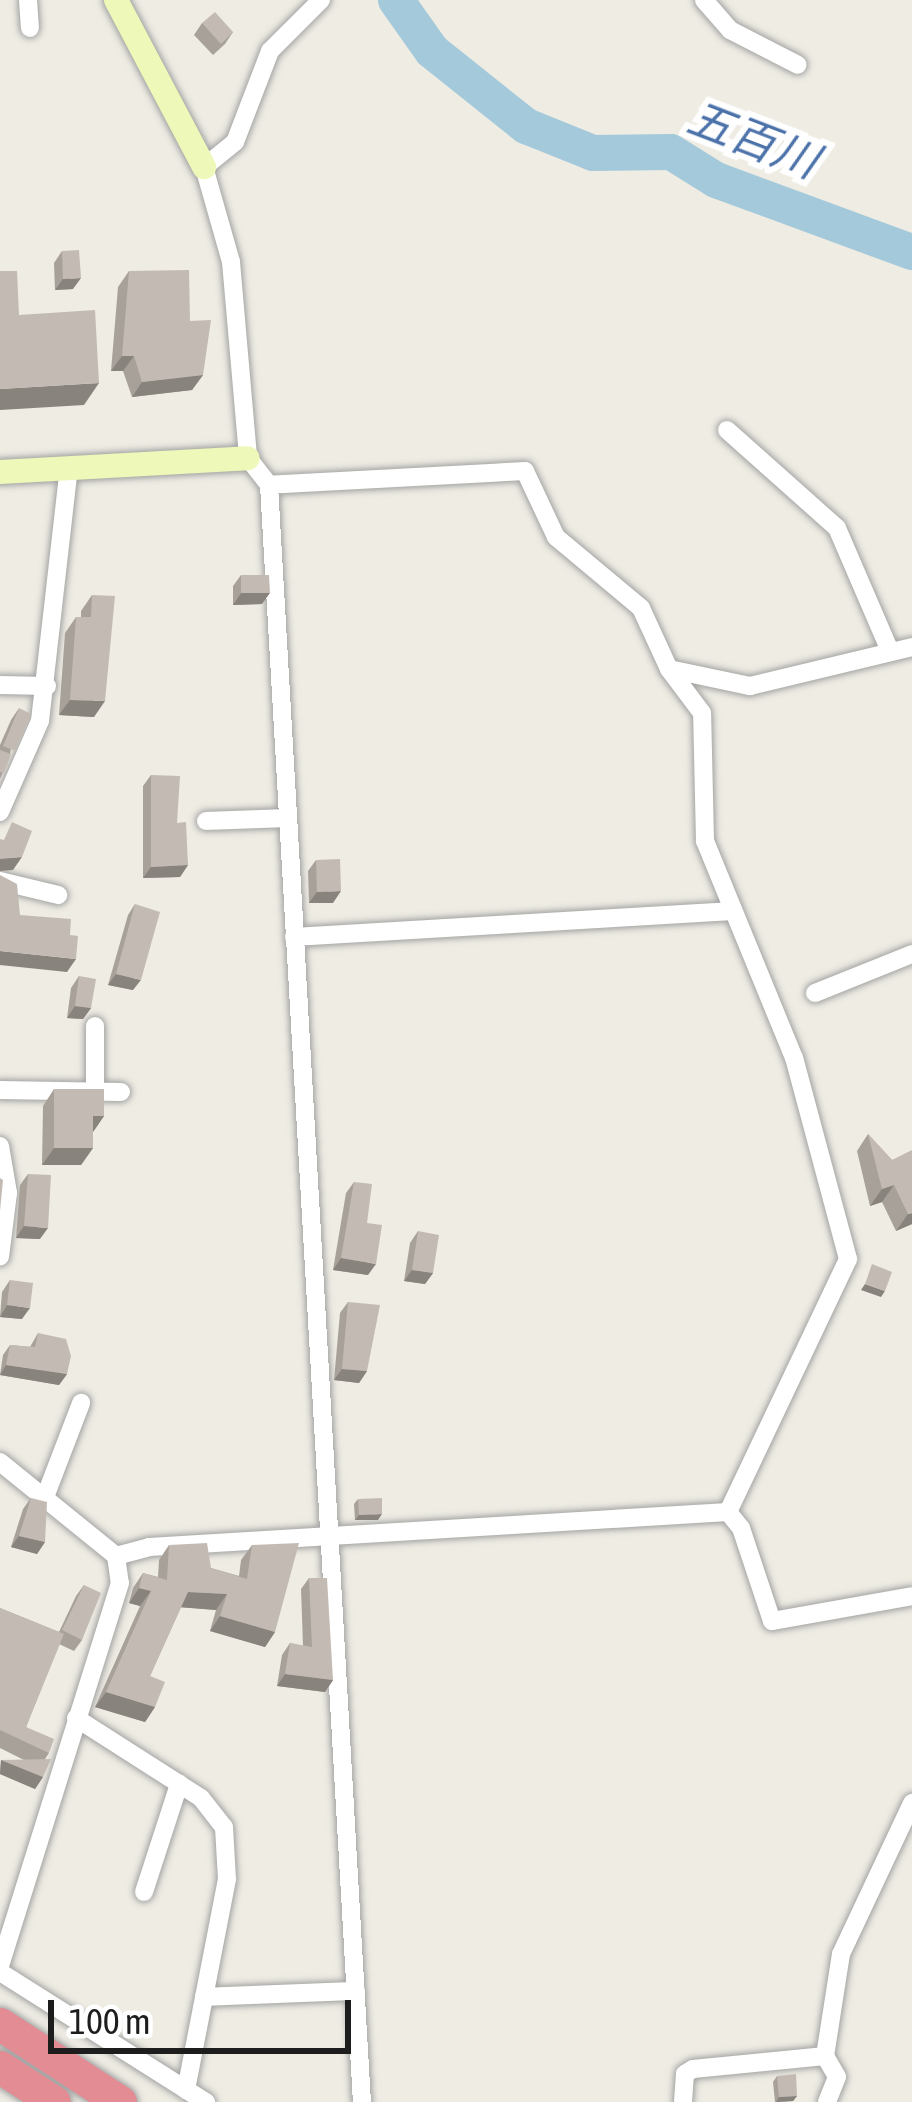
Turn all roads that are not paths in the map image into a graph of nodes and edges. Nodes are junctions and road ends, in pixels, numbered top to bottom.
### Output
1 (28, 0) edge
2 (116, 0) edge
3 (320, 0) edge
4 (704, 0) edge
5 (29, 28) dead end
6 (798, 65) dead end
7 (204, 166) junction
8 (727, 430) dead end
9 (248, 458) junction
10 (69, 467) junction
11 (0, 472) edge
12 (268, 485) junction
13 (912, 647) edge
14 (890, 649) junction
15 (669, 669) junction
16 (0, 685) edge
17 (47, 686) junction
18 (2, 804) edge
19 (287, 818) junction
20 (206, 821) dead end
21 (0, 881) edge
22 (58, 895) dead end
23 (732, 911) junction
24 (294, 937) junction
25 (912, 954) edge
26 (815, 993) dead end
27 (95, 1026) dead end
28 (0, 1090) edge
29 (121, 1092) dead end
30 (95, 1093) junction
31 (1, 1155) edge
32 (0, 1257) edge
33 (81, 1403) dead end
34 (0, 1462) edge
35 (45, 1497) junction
36 (728, 1512) junction
37 (330, 1540) junction
38 (116, 1556) junction
39 (911, 1595) edge
40 (76, 1718) junction
41 (179, 1784) junction
42 (912, 1803) edge
43 (144, 1892) dead end
44 (0, 1969) edge
45 (356, 1991) junction
46 (205, 1997) junction
47 (0, 2024) edge
48 (825, 2056) junction
49 (0, 2067) edge
50 (186, 2090) junction
51 (53, 2102) edge
52 (120, 2102) edge
53 (206, 2102) edge
54 (362, 2102) edge
55 (683, 2102) edge
56 (827, 2102) edge

1 - 5 street
2 - 7 street
3 - 7 street
4 - 6 street
7 - 9 street
8 - 14 street
9 - 10 street
9 - 12 street
10 - 11 street
10 - 17 street
12 - 15 street
12 - 19 street
13 - 14 street
14 - 15 street
15 - 23 street
16 - 17 street
17 - 18 street
19 - 20 street
19 - 24 street
21 - 22 street
23 - 24 street
23 - 36 street
24 - 37 street
25 - 26 street
27 - 30 street
28 - 30 street
29 - 30 street
31 - 32 street
33 - 35 street
34 - 35 street
35 - 38 street
36 - 37 street
36 - 39 street
37 - 38 street
37 - 45 street
38 - 40 street
40 - 41 street
40 - 44 street
41 - 43 street
41 - 46 street
42 - 48 street
44 - 50 street
45 - 46 street
45 - 54 street
46 - 50 street
47 - 52 highway
48 - 55 street
48 - 56 street
49 - 51 highway
50 - 53 street

